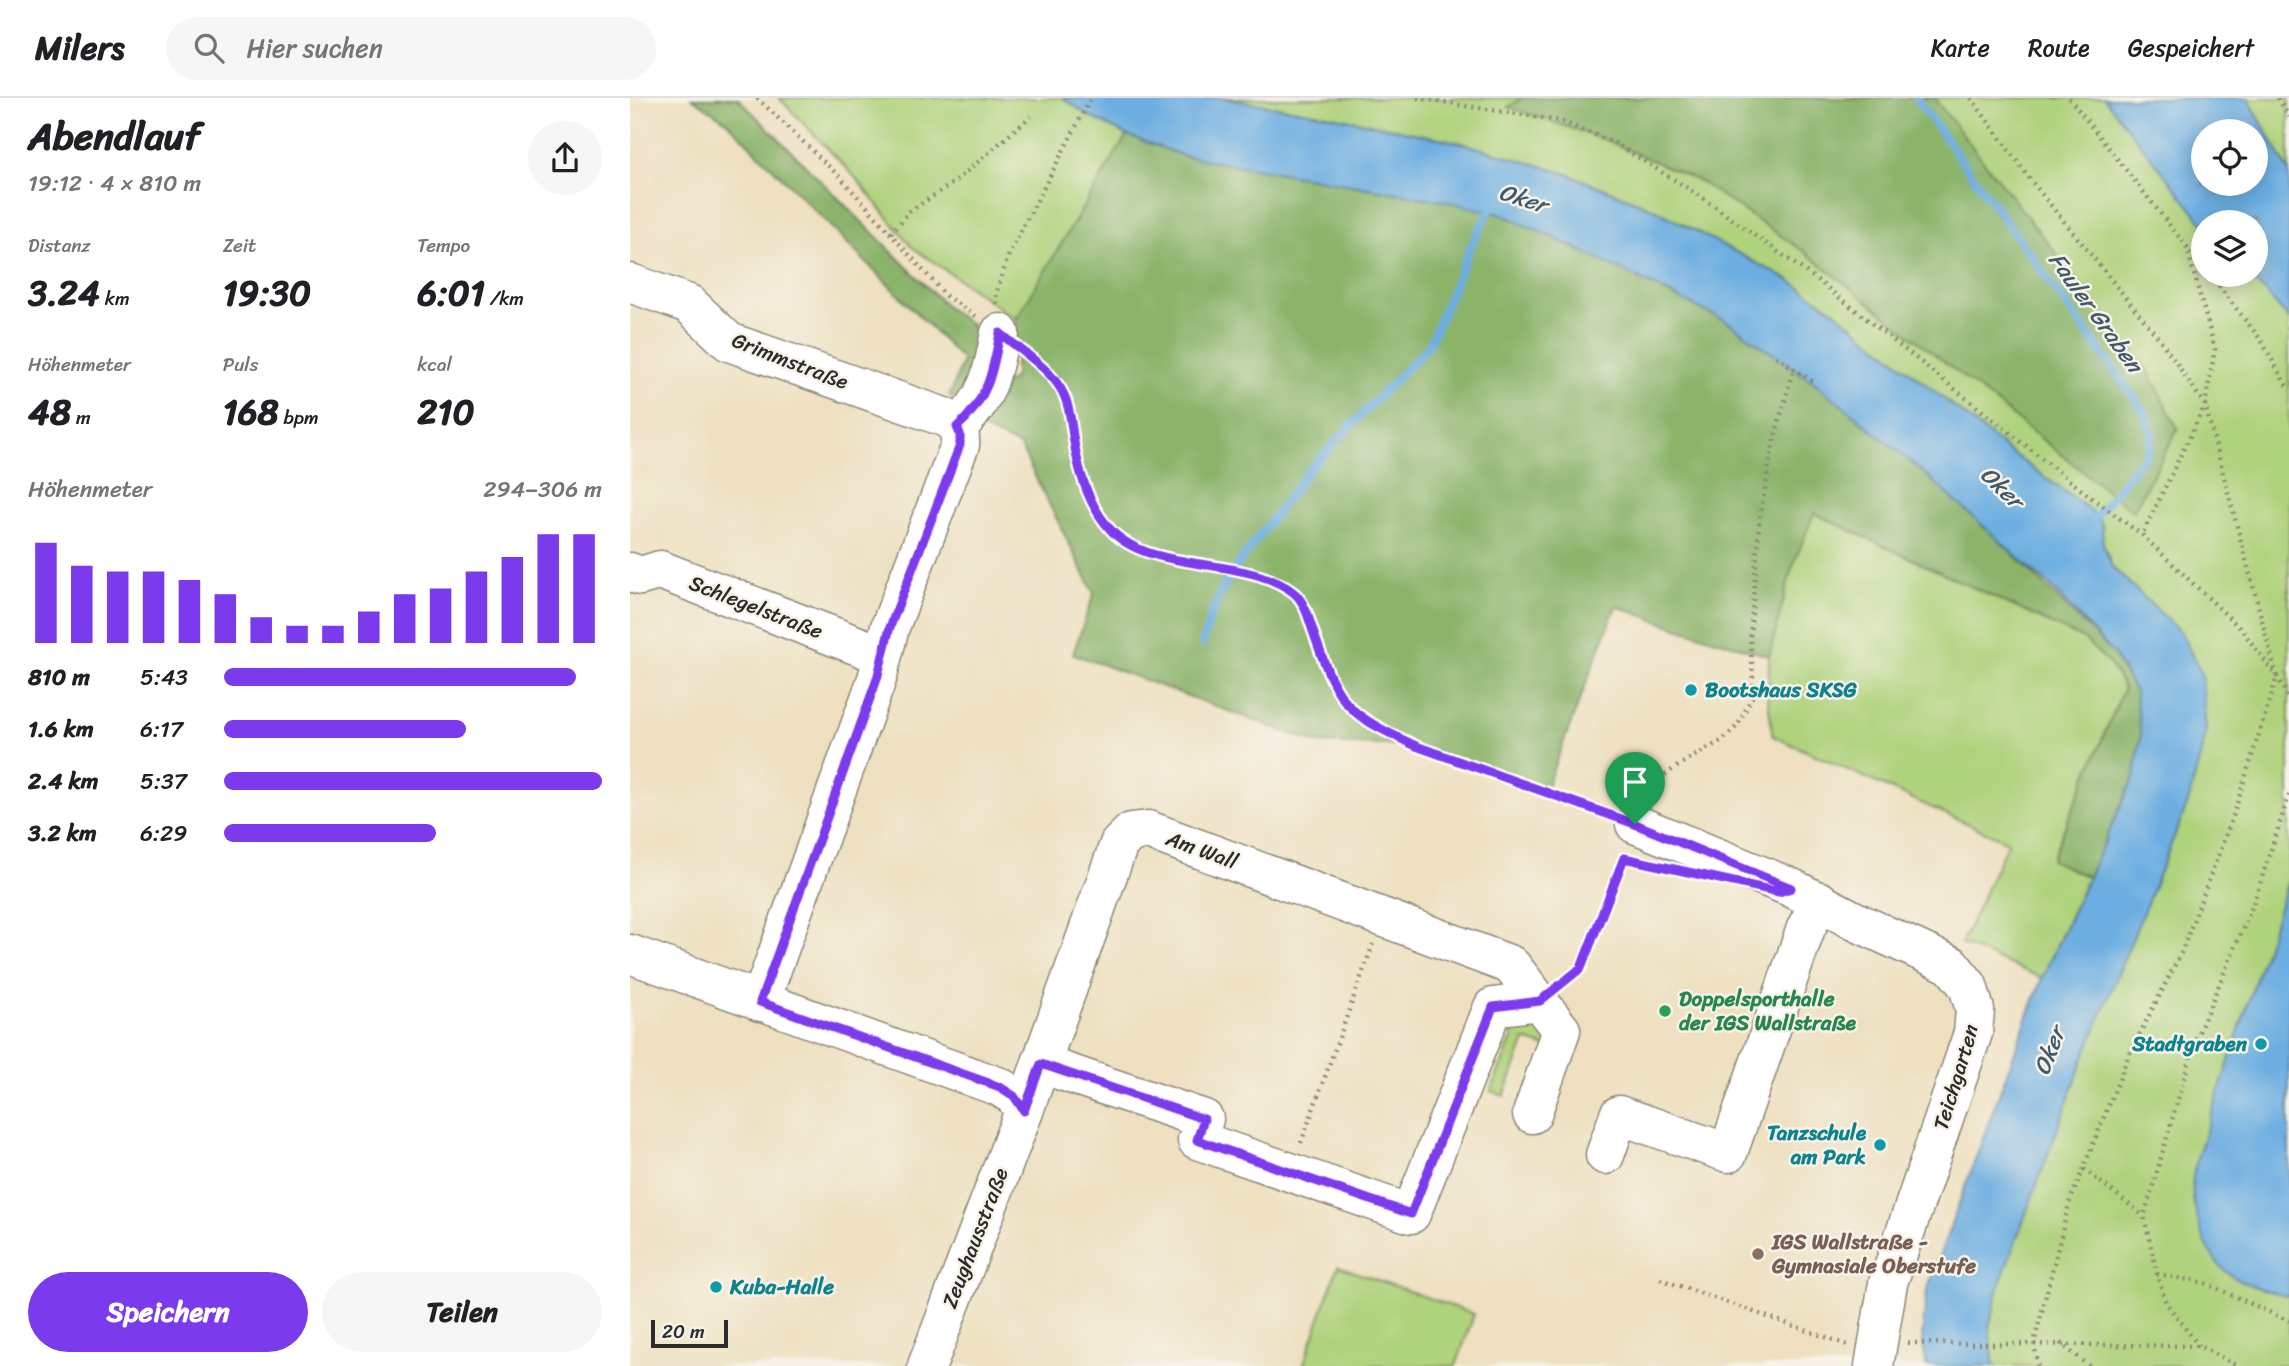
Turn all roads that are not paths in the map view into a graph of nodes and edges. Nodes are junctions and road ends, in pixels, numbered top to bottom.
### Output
1 (630, 283) edge
2 (1000, 333) road end
3 (957, 427) junction
4 (630, 572) edge
5 (882, 655) junction
6 (1635, 824) road end
7 (1820, 901) junction
8 (630, 954) edge
9 (1540, 1001) junction
10 (760, 1002) junction
11 (1041, 1064) junction
12 (1024, 1111) junction
13 (1532, 1114) dead end
14 (1605, 1154) dead end
15 (1885, 1355) edge
16 (927, 1366) edge

1 - 3 street, Grimmstraße
2 - 3 street
3 - 5 street
4 - 5 street, Schlegelstraße
5 - 10 street
6 - 7 street, Teichgarten
7 - 14 street
7 - 15 street, Teichgarten
8 - 10 street
9 - 11 street
9 - 11 street, Am Wall
9 - 13 street, Am Wall
10 - 12 street
11 - 12 street, Am Wall
12 - 16 street, Zeughausstraße

